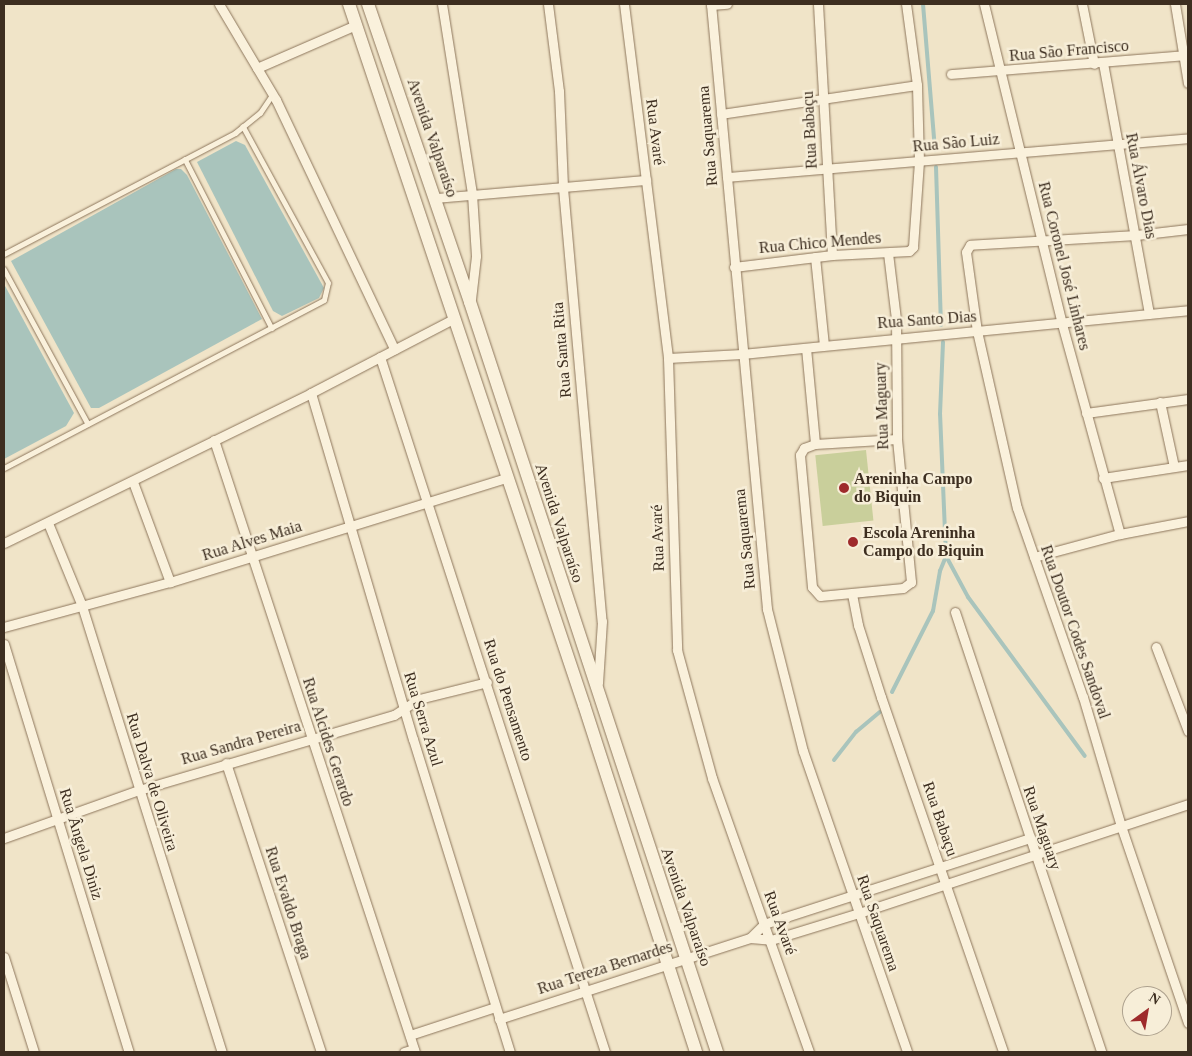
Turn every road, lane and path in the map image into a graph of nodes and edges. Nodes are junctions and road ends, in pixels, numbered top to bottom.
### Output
1 (219, 4) edge
2 (349, 4) edge
3 (368, 4) edge
4 (442, 4) edge
5 (548, 4) edge
6 (624, 4) edge
7 (711, 4) edge
8 (727, 4) edge
9 (818, 4) edge
10 (906, 4) edge
11 (984, 4) edge
12 (1082, 4) edge
13 (1175, 4) edge
14 (356, 25) junction
15 (1186, 56) edge
16 (1098, 64) junction
17 (257, 68) junction
18 (1002, 72) junction
19 (951, 74) dead end
20 (1188, 83) edge
21 (917, 85) junction
22 (273, 94) junction
23 (824, 100) junction
24 (721, 114) junction
25 (243, 127) junction
26 (1188, 138) edge
27 (1117, 144) junction
28 (1022, 152) junction
29 (186, 158) junction
30 (919, 162) junction
31 (828, 170) junction
32 (727, 177) junction
33 (646, 180) junction
34 (563, 188) junction
35 (472, 194) junction
36 (436, 198) junction
37 (1188, 228) edge
38 (1136, 235) junction
39 (1041, 241) junction
40 (888, 252) junction
41 (4, 254) edge
42 (832, 255) junction
43 (815, 257) junction
44 (734, 267) junction
45 (4, 269) edge
46 (470, 302) junction
47 (1188, 310) edge
48 (1149, 314) junction
49 (455, 318) junction
50 (1062, 324) junction
51 (272, 328) junction
52 (977, 331) junction
53 (895, 337) junction
54 (824, 345) junction
55 (394, 348) junction
56 (806, 348) junction
57 (742, 354) junction
58 (380, 357) junction
59 (668, 358) junction
60 (311, 393) junction
61 (1188, 399) edge
62 (1160, 402) junction
63 (1086, 413) junction
64 (88, 424) junction
65 (515, 439) junction
66 (897, 439) junction
67 (214, 440) junction
68 (816, 444) junction
69 (496, 445) junction
70 (1188, 464) edge
71 (1174, 467) junction
72 (4, 468) edge
73 (507, 478) junction
74 (1103, 478) junction
75 (133, 482) junction
76 (428, 504) junction
77 (1188, 521) edge
78 (48, 523) junction
79 (351, 528) junction
80 (1120, 534) junction
81 (4, 543) edge
82 (253, 555) junction
83 (1034, 557) junction
84 (170, 582) junction
85 (852, 594) junction
86 (82, 606) junction
87 (955, 612) dead end
88 (4, 627) edge
89 (4, 644) edge
90 (1156, 647) dead end
91 (487, 682) junction
92 (597, 693) junction
93 (404, 708) junction
94 (1188, 731) edge
95 (310, 739) junction
96 (226, 763) junction
97 (139, 790) junction
98 (1188, 804) edge
99 (58, 819) junction
100 (1120, 826) junction
101 (4, 838) edge
102 (1030, 838) junction
103 (1035, 853) junction
104 (941, 868) junction
105 (947, 886) junction
106 (853, 896) junction
107 (859, 913) junction
108 (764, 924) junction
109 (750, 938) junction
110 (771, 940) junction
111 (4, 957) edge
112 (686, 957) junction
113 (667, 962) junction
114 (585, 989) junction
115 (495, 1007) junction
116 (499, 1019) junction
117 (1188, 1023) edge
118 (410, 1035) junction
119 (415, 1051) edge
120 (34, 1052) edge
121 (129, 1052) edge
122 (222, 1052) edge
123 (320, 1052) edge
124 (404, 1052) edge
125 (510, 1052) edge
126 (605, 1052) edge
127 (696, 1052) edge
128 (717, 1052) edge
129 (809, 1052) edge
130 (907, 1052) edge
131 (1003, 1052) edge
132 (1101, 1052) edge

1 - 17 street
2 - 14 main road, Avenida Valparaíso
3 - 36 main road, Avenida Valparaíso
4 - 35 street
5 - 34 street, Rua Santa Rita
6 - 33 street, Rua Avaré
7 - 8 street
7 - 24 street, Rua Saquarema
9 - 23 street, Rua Babaçu
10 - 21 street
11 - 18 street, Rua Coronel José Linhares
12 - 16 street, Rua Álvaro Dias
13 - 15 street
14 - 17 street
14 - 49 main road, Avenida Valparaíso
15 - 16 street, Rua São Francisco
15 - 20 street
16 - 18 street, Rua São Francisco
16 - 27 street, Rua Álvaro Dias
17 - 22 street
18 - 19 street, Rua São Francisco
18 - 28 street, Rua Coronel José Linhares
21 - 23 street
21 - 30 street
22 - 25 lane
22 - 55 street
23 - 24 street
23 - 31 street, Rua Babaçu
24 - 32 street, Rua Saquarema
25 - 29 lane
25 - 51 lane
26 - 27 street, Rua São Luiz
27 - 28 street, Rua São Luiz
27 - 38 street, Rua Álvaro Dias
28 - 30 street, Rua São Luiz
28 - 39 street, Rua Coronel José Linhares
29 - 41 lane
29 - 51 lane
30 - 31 street, Rua São Luiz
30 - 40 street, Rua Chico Mendes
31 - 32 street, Rua São Luiz
31 - 42 street, Rua Babaçu
32 - 44 street, Rua Saquarema
33 - 34 street
33 - 59 street, Rua Avaré
34 - 35 street
34 - 92 street, Rua Santa Rita
35 - 36 street
35 - 46 street
36 - 46 main road, Avenida Valparaíso
37 - 38 street
38 - 39 street
38 - 48 street, Rua Álvaro Dias
39 - 50 street, Rua Coronel José Linhares
39 - 52 street, Rua Doutor Codes Sandoval
40 - 42 street, Rua Chico Mendes
40 - 53 street, Rua Maguary
42 - 43 street, Rua Chico Mendes
43 - 44 street, Rua Chico Mendes
43 - 54 street
44 - 57 street, Rua Saquarema
45 - 64 lane
46 - 65 main road, Avenida Valparaíso
47 - 48 street, Rua Santo Dias
48 - 50 street, Rua Santo Dias
49 - 55 street
49 - 69 main road, Avenida Valparaíso
50 - 52 street, Rua Santo Dias
50 - 63 street, Rua Coronel José Linhares
51 - 64 lane
52 - 53 street, Rua Santo Dias
52 - 83 street, Rua Doutor Codes Sandoval
53 - 54 street, Rua Santo Dias
53 - 66 street, Rua Maguary
54 - 56 street, Rua Santo Dias
55 - 58 street
56 - 57 street, Rua Santo Dias
56 - 68 street
57 - 59 street, Rua Santo Dias
57 - 106 street, Rua Saquarema
58 - 60 street
58 - 76 street, Rua do Pensamento
59 - 108 street, Rua Avaré
60 - 67 street
60 - 79 street, Rua Serra Azul
61 - 62 street
62 - 63 street
62 - 71 street
63 - 74 street, Rua Coronel José Linhares
64 - 72 lane
65 - 69 main road
65 - 92 main road, Avenida Valparaíso
66 - 68 street
66 - 85 street, Rua Maguary
67 - 75 street
67 - 82 street, Rua Alcides Gerardo
68 - 85 street
69 - 73 main road, Avenida Valparaíso
70 - 71 street
71 - 74 street
73 - 76 street, Rua Alves Maia
73 - 113 main road, Avenida Valparaíso
74 - 80 street, Rua Coronel José Linhares
75 - 78 street
75 - 84 street
76 - 79 street, Rua Alves Maia
76 - 91 street, Rua do Pensamento
77 - 80 street
78 - 81 street
78 - 86 street, Rua Dalva de Oliveira
79 - 82 street, Rua Alves Maia
79 - 93 street, Rua Serra Azul
80 - 83 street
82 - 84 street, Rua Alves Maia
82 - 95 street, Rua Alcides Gerardo
83 - 100 street, Rua Doutor Codes Sandoval
84 - 86 street, Rua Alves Maia
85 - 104 street, Rua Babaçu
86 - 88 street, Rua Alves Maia
86 - 97 street, Rua Dalva de Oliveira
87 - 102 street, Rua Maguary
89 - 99 street, Rua Ângela Diniz
90 - 94 street
91 - 93 street, Rua Sandra Pereira
91 - 114 street, Rua do Pensamento
92 - 112 main road, Avenida Valparaíso
93 - 95 street, Rua Sandra Pereira
93 - 115 street, Rua Serra Azul
95 - 96 street, Rua Sandra Pereira
95 - 118 street, Rua Alcides Gerardo
96 - 97 street, Rua Sandra Pereira
96 - 123 street, Rua Evaldo Braga
97 - 99 street, Rua Sandra Pereira
97 - 122 street, Rua Dalva de Oliveira
98 - 100 street
99 - 101 street, Rua Sandra Pereira
99 - 121 street, Rua Ângela Diniz
100 - 103 street
100 - 117 street, Rua Doutor Codes Sandoval
102 - 103 street, Rua Maguary
102 - 104 street, Rua Tereza Bernardes
103 - 105 street
103 - 132 street, Rua Maguary
104 - 105 street, Rua Babaçu
104 - 106 street, Rua Tereza Bernardes
105 - 107 street
105 - 131 street, Rua Babaçu
106 - 107 street, Rua Saquarema
106 - 108 street, Rua Tereza Bernardes
107 - 110 street
107 - 130 street, Rua Saquarema
108 - 109 street, Rua Tereza Bernardes
108 - 110 street, Rua Avaré
109 - 110 street
109 - 112 street, Rua Tereza Bernardes
110 - 129 street, Rua Avaré
111 - 120 street
112 - 113 street, Rua Tereza Bernardes
112 - 128 main road, Avenida Valparaíso
113 - 114 street, Rua Tereza Bernardes
113 - 127 main road, Avenida Valparaíso
114 - 116 street, Rua Tereza Bernardes
114 - 126 street, Rua do Pensamento
115 - 116 street, Rua Serra Azul
115 - 118 street
116 - 125 street, Rua Serra Azul
118 - 119 street, Rua Alcides Gerardo
119 - 124 street

